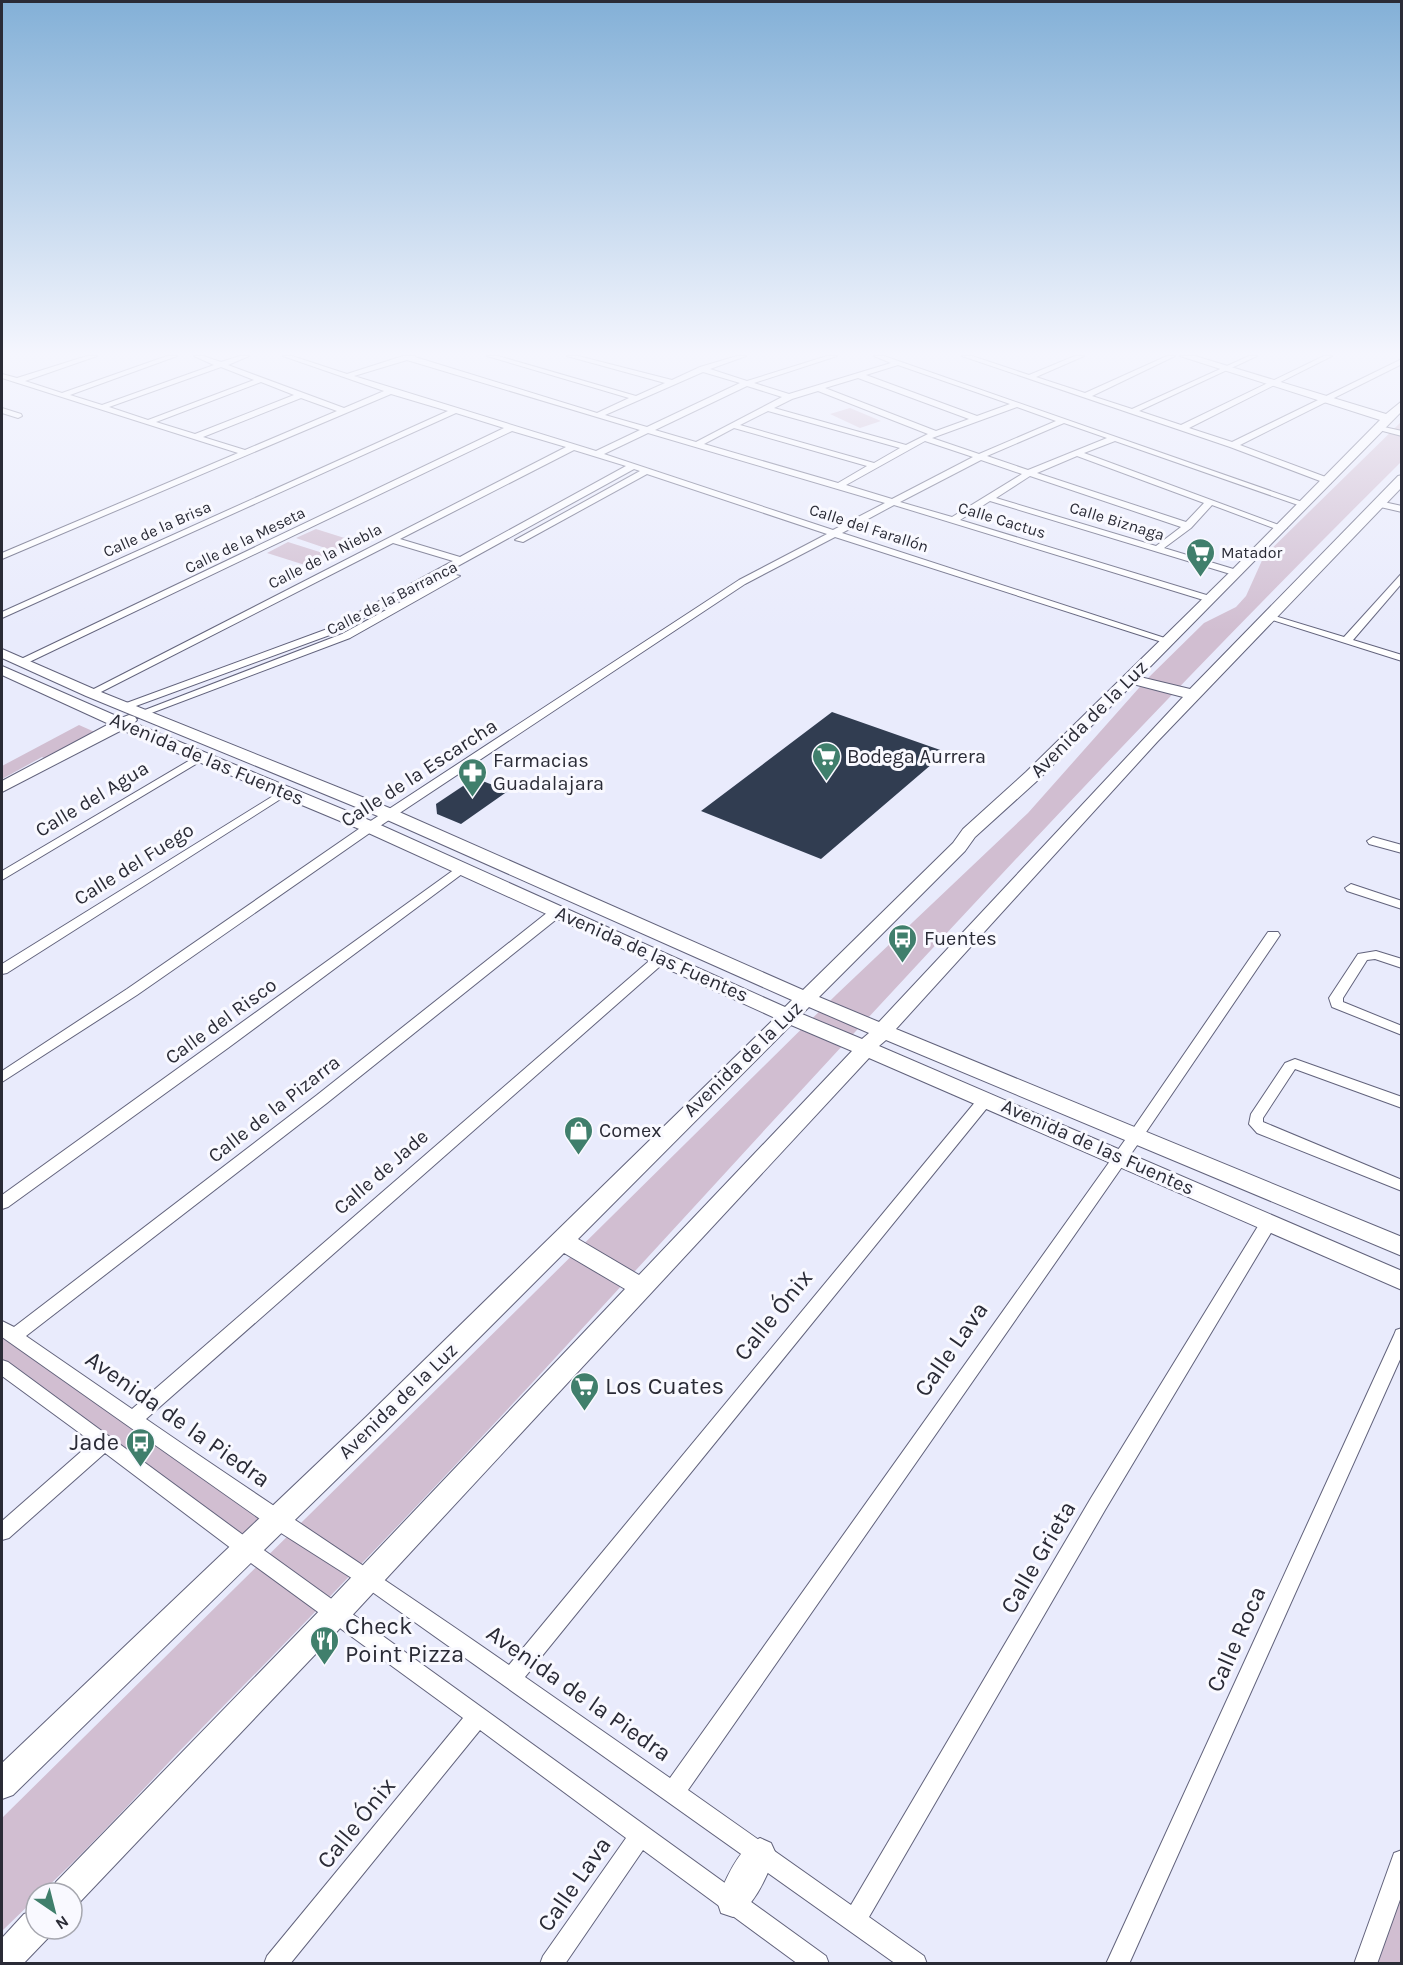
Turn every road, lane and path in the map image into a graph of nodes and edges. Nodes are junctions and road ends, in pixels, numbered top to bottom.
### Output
1 (229, 448) edge
2 (258, 448) edge
3 (374, 448) edge
4 (470, 448) edge
5 (572, 448) edge
6 (575, 448) edge
7 (611, 448) edge
8 (710, 448) edge
9 (810, 448) edge
10 (907, 448) edge
11 (955, 448) edge
12 (1000, 448) edge
13 (1089, 448) edge
14 (1143, 448) edge
15 (1240, 448) edge
16 (1360, 448) edge
17 (246, 453) junction
18 (1075, 453) junction
19 (597, 454) junction
20 (981, 456) junction
21 (633, 466) junction
22 (875, 466) junction
23 (645, 471) junction
24 (1030, 472) junction
25 (1401, 479) edge
26 (1328, 481) junction
27 (839, 486) junction
28 (988, 498) junction
29 (1382, 501) junction
30 (1209, 502) junction
31 (892, 503) junction
32 (1401, 503) edge
33 (1304, 504) junction
34 (1401, 509) edge
35 (952, 521) junction
36 (1188, 525) junction
37 (1282, 528) junction
38 (836, 534) junction
39 (391, 539) junction
40 (1157, 549) junction
41 (2, 556) edge
42 (463, 561) junction
43 (1238, 573) junction
44 (1401, 576) edge
45 (1210, 599) junction
46 (2, 615) edge
47 (1268, 617) junction
48 (1169, 641) junction
49 (1346, 641) junction
50 (2, 653) edge
51 (1401, 658) edge
52 (23, 662) junction
53 (2, 670) edge
54 (1130, 679) junction
55 (92, 693) junction
56 (1194, 695) junction
57 (142, 713) junction
58 (124, 715) junction
59 (202, 756) junction
60 (2, 787) edge
61 (286, 791) junction
62 (391, 815) junction
63 (370, 827) junction
64 (1373, 840) dead end
65 (1401, 849) edge
66 (462, 868) junction
67 (2, 876) edge
68 (1351, 888) dead end
69 (1401, 905) edge
70 (558, 911) junction
71 (1273, 935) dead end
72 (662, 958) junction
73 (1401, 964) edge
74 (2, 970) edge
75 (744, 971) junction
76 (694, 974) junction
77 (806, 998) junction
78 (788, 1016) junction
79 (1401, 1031) edge
80 (874, 1039) junction
81 (2, 1077) edge
82 (986, 1098) junction
83 (1401, 1103) edge
84 (1135, 1137) junction
85 (1120, 1157) junction
86 (1401, 1186) edge
87 (2, 1203) edge
88 (1269, 1222) junction
89 (561, 1240) junction
90 (1401, 1247) edge
91 (1401, 1281) edge
92 (640, 1287) junction
93 (7, 1333) edge
94 (1401, 1335) edge
95 (2, 1367) edge
96 (132, 1420) junction
97 (105, 1442) junction
98 (278, 1520) junction
99 (2, 1532) edge
100 (247, 1549) junction
101 (368, 1578) junction
102 (336, 1613) junction
103 (511, 1678) junction
104 (478, 1716) junction
105 (2, 1784) edge
106 (673, 1793) junction
107 (641, 1835) junction
108 (760, 1854) junction
109 (1401, 1861) edge
110 (79, 1881) edge
111 (733, 1901) junction
112 (855, 1920) junction
113 (24, 1938) edge
114 (2, 1961) edge
115 (275, 1964) edge
116 (551, 1964) edge
117 (818, 1964) edge
118 (916, 1964) edge
119 (1117, 1964) edge
120 (1365, 1964) edge

1 - 17 street
2 - 17 street
3 - 46 street, Calle de la Brisa
4 - 52 street, Calle de la Meseta
5 - 39 street, Calle de la Niebla
6 - 19 street, Calle del Farallón
7 - 19 street
8 - 27 street, Calle Cactus
9 - 22 street
10 - 22 street
11 - 20 street
12 - 20 street, Calle de la Escarcha
13 - 18 street
14 - 33 street
15 - 26 street
16 - 26 main road, Avenida de la Luz
17 - 41 street
18 - 24 street
18 - 30 street
19 - 21 street, Calle del Farallón
20 - 24 street
20 - 31 street, Calle de la Escarcha
21 - 23 street, Calle del Farallón
21 - 42 street, Calle de la Barranca
22 - 27 street
23 - 38 street, Calle del Farallón
23 - 57 street, Calle de la Barranca
24 - 28 street
24 - 36 street
25 - 29 main road
26 - 33 main road, Avenida de la Luz
27 - 31 street, Calle Cactus
28 - 35 street
28 - 40 street, Calle Biznaga
29 - 32 street
29 - 34 street
29 - 47 main road
30 - 36 street
30 - 37 street
31 - 35 street, Calle Cactus
31 - 38 street, Calle de la Escarcha
33 - 37 main road, Avenida de la Luz
35 - 45 street, Calle Cactus
36 - 40 street
37 - 43 main road, Avenida de la Luz
38 - 48 street, Calle del Farallón
38 - 62 street, Calle de la Escarcha
39 - 42 street
39 - 55 street, Calle de la Niebla
40 - 43 street, Calle Biznaga
42 - 58 street, Calle de la Barranca
43 - 45 main road, Avenida de la Luz
44 - 49 street
45 - 48 main road, Avenida de la Luz
47 - 49 street
47 - 56 main road
48 - 54 main road, Avenida de la Luz
49 - 51 street
50 - 52 main road, Avenida de las Fuentes
52 - 55 main road, Avenida de las Fuentes
53 - 58 main road, Avenida de las Fuentes
54 - 56 main road
54 - 77 main road, Avenida de la Luz
55 - 58 main road, Avenida de las Fuentes
56 - 80 main road
57 - 58 main road, Calle de la Barranca
57 - 62 main road, Avenida de las Fuentes
58 - 59 main road, Avenida de las Fuentes
58 - 60 main road
59 - 61 main road, Avenida de las Fuentes
59 - 67 street, Calle del Agua
61 - 63 main road, Avenida de las Fuentes
61 - 74 street, Calle del Fuego
62 - 63 street, Calle de la Escarcha
62 - 75 main road, Avenida de las Fuentes
63 - 66 main road, Avenida de las Fuentes
63 - 81 street, Calle de la Escarcha
64 - 65 street
66 - 70 main road, Avenida de las Fuentes
66 - 87 street, Calle del Risco
68 - 69 street
70 - 72 main road, Avenida de las Fuentes
70 - 93 street, Calle de la Pizarra
71 - 84 street, Calle Lava
72 - 76 main road, Avenida de las Fuentes
72 - 96 street, Calle de Jade
73 - 79 street
75 - 76 main road
75 - 77 main road, Avenida de las Fuentes
76 - 78 main road, Avenida de las Fuentes
77 - 78 main road, Avenida de la Luz
77 - 80 main road, Avenida de las Fuentes
78 - 80 main road, Avenida de las Fuentes
78 - 89 main road, Avenida de la Luz
80 - 82 main road, Avenida de las Fuentes
80 - 84 main road, Avenida de las Fuentes
80 - 92 main road
82 - 85 main road, Avenida de las Fuentes
82 - 103 street, Calle Ónix
83 - 86 street
84 - 85 street, Calle Lava
84 - 90 main road, Avenida de las Fuentes
85 - 88 main road, Avenida de las Fuentes
85 - 106 street, Calle Lava
88 - 91 main road, Avenida de las Fuentes
88 - 112 street, Calle Grieta
89 - 92 main road
89 - 98 main road, Avenida de la Luz
92 - 101 main road
93 - 96 street, Avenida de la Piedra
94 - 119 street, Calle Roca
95 - 97 street
96 - 98 street, Avenida de la Piedra
97 - 99 street
97 - 100 street
98 - 100 main road, Avenida de la Luz
98 - 101 street, Avenida de la Piedra
100 - 102 street
100 - 105 main road, Avenida de la Luz
101 - 102 main road
101 - 103 street, Avenida de la Piedra
102 - 104 street
102 - 110 main road
103 - 106 street, Avenida de la Piedra
104 - 107 street
104 - 115 street, Calle Ónix
106 - 108 street, Avenida de la Piedra
107 - 111 street
107 - 116 street, Calle Lava
108 - 111 main road
108 - 112 street, Avenida de la Piedra
109 - 120 street
111 - 117 street
112 - 118 street, Avenida de la Piedra
113 - 114 main road

